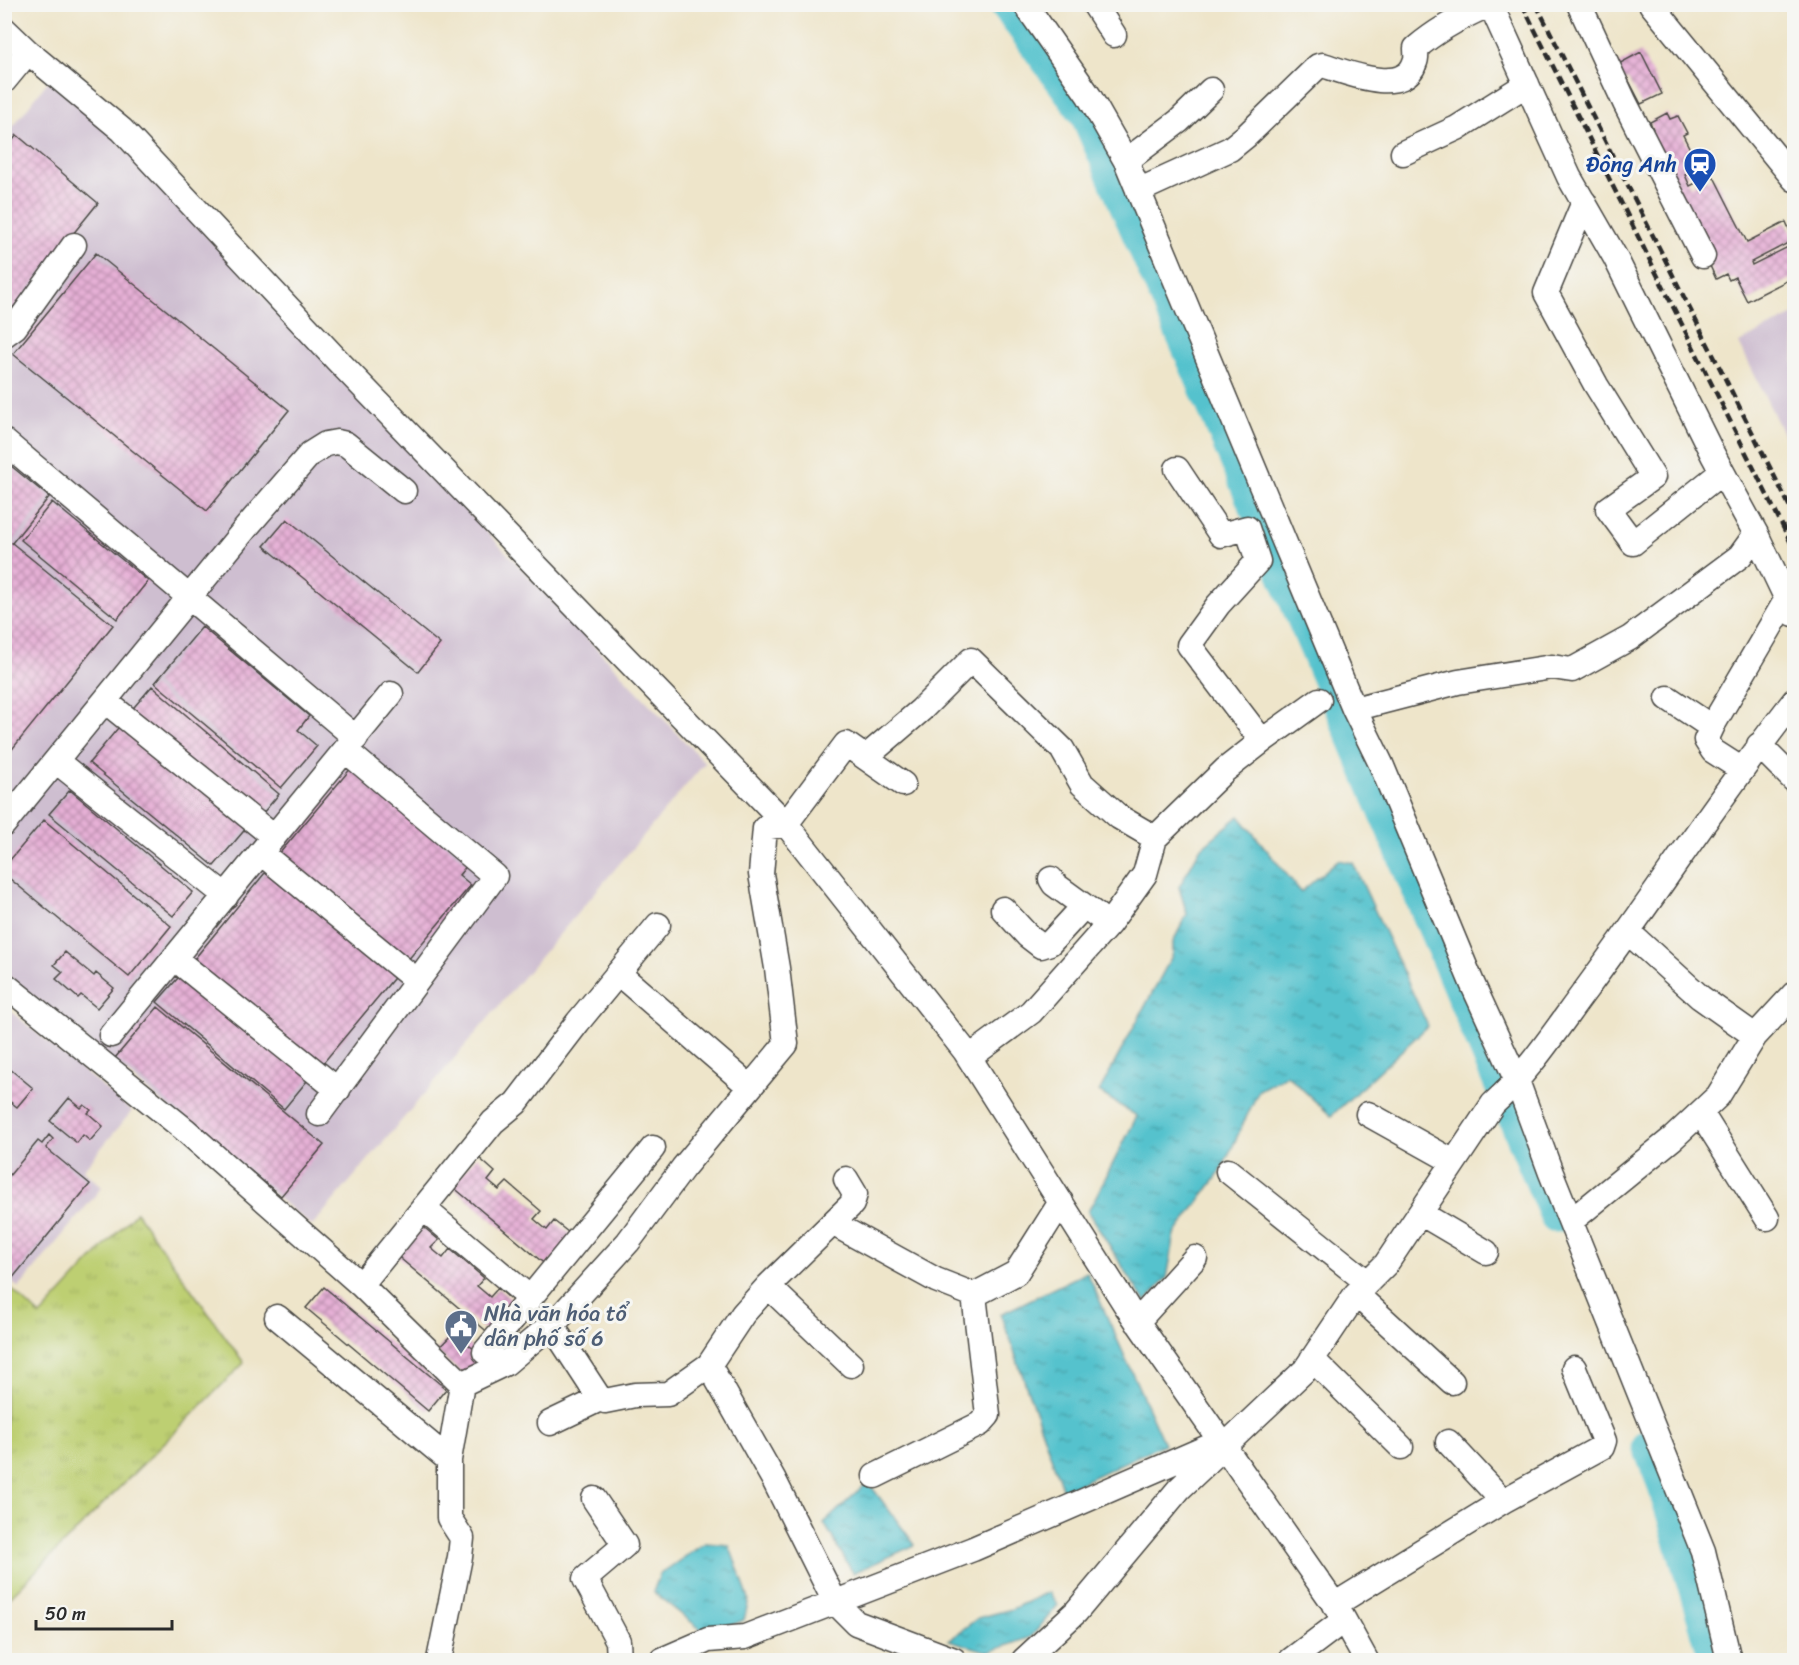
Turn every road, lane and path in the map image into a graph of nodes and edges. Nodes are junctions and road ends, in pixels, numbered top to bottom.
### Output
1 (1025, 4) edge
2 (1094, 4) edge
3 (1580, 4) edge
4 (1651, 4) edge
5 (1484, 6) edge
6 (4, 30) edge
7 (1114, 35) dead end
8 (28, 52) junction
9 (4, 81) edge
10 (1527, 84) junction
11 (1211, 90) dead end
12 (1403, 153) dead end
13 (1126, 161) junction
14 (1794, 179) edge
15 (1138, 191) junction
16 (1584, 202) junction
17 (74, 245) dead end
18 (1703, 256) dead end
19 (4, 334) edge
20 (4, 441) edge
21 (1177, 469) dead end
22 (1722, 472) junction
23 (404, 491) dead end
24 (1756, 534) junction
25 (190, 597) junction
26 (1791, 605) edge
27 (391, 694) dead end
28 (1668, 698) dead end
29 (1319, 700) dead end
30 (1794, 701) edge
31 (105, 702) junction
32 (1354, 709) junction
33 (1714, 723) junction
34 (1262, 741) junction
35 (351, 744) junction
36 (1760, 745) junction
37 (866, 757) junction
38 (56, 761) junction
39 (1741, 770) junction
40 (1794, 780) edge
41 (903, 784) dead end
42 (4, 824) edge
43 (786, 824) junction
44 (1155, 838) junction
45 (267, 845) junction
46 (1051, 879) dead end
47 (226, 896) junction
48 (1084, 906) junction
49 (1003, 909) dead end
50 (1109, 924) junction
51 (658, 925) dead end
52 (1628, 932) junction
53 (174, 958) junction
54 (618, 973) junction
55 (416, 980) junction
56 (4, 984) edge
57 (1794, 994) edge
58 (111, 1035) dead end
59 (1755, 1036) junction
60 (970, 1057) junction
61 (1515, 1083) junction
62 (750, 1087) junction
63 (338, 1090) junction
64 (1701, 1113) junction
65 (319, 1114) dead end
66 (1368, 1114) dead end
67 (653, 1148) dead end
68 (1454, 1162) junction
69 (1228, 1171) dead end
70 (846, 1179) dead end
71 (1061, 1202) junction
72 (423, 1208) junction
73 (1420, 1213) junction
74 (1767, 1218) dead end
75 (1571, 1221) junction
76 (834, 1224) junction
77 (1486, 1252) dead end
78 (1195, 1258) dead end
79 (361, 1285) junction
80 (768, 1286) junction
81 (1361, 1288) junction
82 (974, 1295) junction
83 (530, 1298) junction
84 (277, 1317) dead end
85 (1137, 1322) junction
86 (551, 1324) junction
87 (485, 1352) dead end
88 (1312, 1359) junction
89 (709, 1365) junction
90 (851, 1365) dead end
91 (1574, 1368) dead end
92 (1452, 1382) dead end
93 (462, 1384) junction
94 (600, 1399) junction
95 (550, 1423) dead end
96 (1448, 1442) dead end
97 (1223, 1443) junction
98 (1401, 1447) dead end
99 (449, 1460) junction
100 (875, 1476) dead end
101 (594, 1499) dead end
102 (1503, 1501) junction
103 (835, 1602) junction
104 (1339, 1612) junction
105 (440, 1660) edge
106 (619, 1660) edge
107 (662, 1660) edge
108 (954, 1660) edge
109 (1024, 1660) edge
110 (1291, 1660) edge
111 (1366, 1660) edge
112 (1729, 1660) edge

1 - 13 street
2 - 7 street
3 - 18 street
4 - 14 street
5 - 10 street
5 - 15 street
6 - 8 street
8 - 9 street
8 - 43 street
10 - 12 street
10 - 16 street
11 - 13 street
13 - 15 street
15 - 32 street
16 - 22 street
16 - 22 street
17 - 19 street
20 - 25 street
21 - 34 street
22 - 24 street
23 - 25 street
24 - 26 street
24 - 32 street
25 - 31 street
25 - 35 street
26 - 33 street
27 - 35 street
28 - 33 street
29 - 34 street
30 - 36 street
31 - 38 street
31 - 45 street
32 - 61 street
33 - 39 street
34 - 44 street
35 - 45 street
35 - 55 street
36 - 39 street
36 - 40 street
37 - 41 street
37 - 43 street
37 - 44 street
38 - 42 street
38 - 47 street
39 - 52 street
43 - 60 street
43 - 62 street
44 - 50 street
45 - 47 street
45 - 55 street
46 - 48 street
47 - 53 street
48 - 49 street
48 - 50 street
50 - 60 street
51 - 54 street
52 - 59 street
52 - 61 street
53 - 58 street
53 - 63 street
54 - 62 street
54 - 72 street
55 - 63 street
56 - 79 street
57 - 59 street
59 - 64 street
60 - 71 street
61 - 68 street
61 - 75 street
62 - 86 street
63 - 65 street
64 - 74 street
64 - 75 street
66 - 68 street
67 - 83 street
68 - 73 street
69 - 81 street
70 - 76 street
71 - 82 street
71 - 85 street
72 - 79 street
72 - 83 street
73 - 77 street
73 - 81 street
75 - 112 street
76 - 80 street
76 - 82 street
78 - 85 street
79 - 93 street
80 - 89 street
80 - 90 street
81 - 88 street
81 - 92 street
82 - 100 street
83 - 87 street
84 - 99 street
85 - 97 street
86 - 93 street
86 - 94 street
88 - 97 street
88 - 98 street
89 - 94 street
89 - 103 street
91 - 102 street
93 - 99 street
94 - 95 street
96 - 102 street
97 - 103 street
97 - 104 street
97 - 109 street
99 - 105 street
101 - 106 street
102 - 104 street
103 - 107 street
103 - 108 street
104 - 110 street
104 - 111 street

